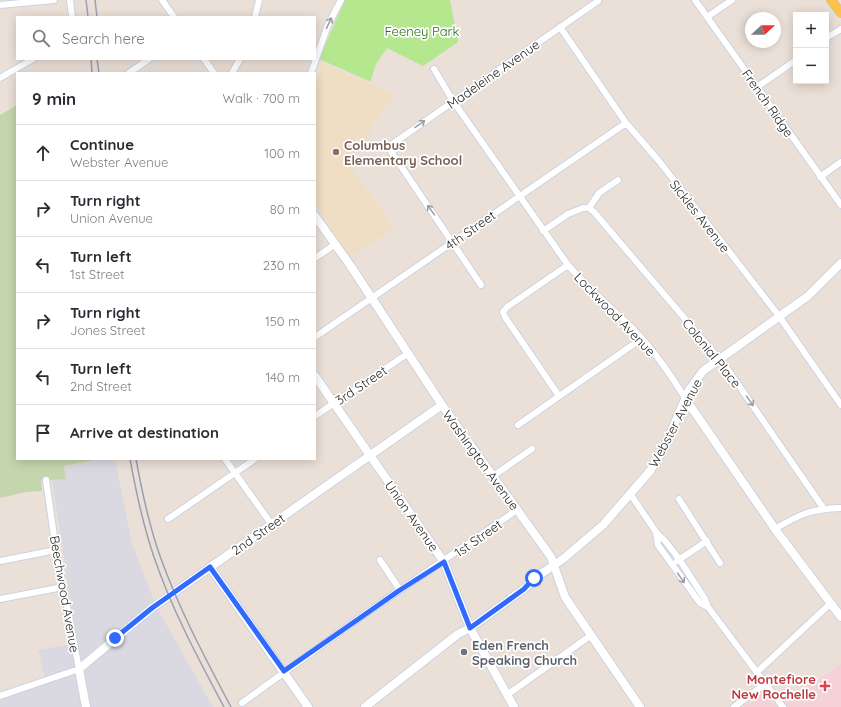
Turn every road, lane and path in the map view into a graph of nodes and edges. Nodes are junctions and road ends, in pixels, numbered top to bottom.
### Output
1 (54, 0) edge
2 (70, 0) edge
3 (162, 0) edge
4 (259, 0) edge
5 (341, 0) edge
6 (696, 0) edge
7 (732, 0) edge
8 (832, 0) edge
9 (598, 1) dead end
10 (0, 5) edge
11 (841, 13) edge
12 (72, 16) edge
13 (173, 16) edge
14 (255, 16) edge
15 (707, 17) junction
16 (560, 27) junction
17 (841, 29) edge
18 (829, 36) edge
19 (316, 59) edge
20 (31, 60) edge
21 (147, 60) edge
22 (205, 60) edge
23 (239, 60) edge
24 (316, 60) edge
25 (793, 62) edge
26 (434, 69) dead end
27 (130, 72) edge
28 (213, 72) edge
29 (233, 72) edge
30 (311, 72) edge
31 (0, 78) edge
32 (757, 87) junction
33 (454, 101) junction
34 (626, 123) junction
35 (841, 162) edge
36 (820, 177) junction
37 (618, 180) dead end
38 (520, 195) junction
39 (841, 205) edge
40 (589, 208) junction
41 (316, 217) edge
42 (543, 231) junction
43 (453, 242) junction
44 (334, 244) junction
45 (316, 257) edge
46 (841, 263) edge
47 (568, 265) junction
48 (482, 284) dead end
49 (372, 298) junction
50 (779, 316) junction
51 (316, 336) edge
52 (641, 339) junction
53 (407, 354) junction
54 (718, 359) junction
55 (316, 378) edge
56 (559, 396) junction
57 (686, 398) junction
58 (333, 403) junction
59 (442, 405) junction
60 (841, 405) edge
61 (316, 415) edge
62 (518, 426) dead end
63 (532, 450) dead end
64 (370, 456) junction
65 (226, 460) edge
66 (254, 460) edge
67 (235, 473) junction
68 (493, 476) junction
69 (46, 480) dead end
70 (631, 495) junction
71 (679, 499) dead end
72 (841, 508) edge
73 (824, 509) junction
74 (518, 510) junction
75 (168, 519) dead end
76 (272, 525) junction
77 (776, 529) junction
78 (656, 532) junction
79 (707, 541) junction
80 (56, 550) junction
81 (679, 559) junction
82 (380, 560) dead end
83 (0, 561) edge
84 (444, 562) junction
85 (720, 563) dead end
86 (553, 564) junction
87 (672, 564) junction
88 (210, 567) junction
89 (63, 587) junction
90 (400, 590) junction
91 (0, 599) edge
92 (831, 603) junction
93 (708, 606) junction
94 (841, 617) edge
95 (470, 628) junction
96 (590, 636) junction
97 (79, 669) junction
98 (284, 671) junction
99 (757, 672) junction
100 (765, 684) junction
101 (507, 695) junction
102 (0, 696) edge
103 (242, 703) dead end
104 (637, 706) edge
105 (86, 707) edge
106 (308, 707) edge
107 (365, 707) edge
108 (514, 707) edge
109 (734, 707) edge
110 (783, 707) edge

1 - 10 street
2 - 12 street
3 - 13 street
4 - 14 street
19 -> 5 street
6 - 15 street, French Ridge
7 - 15 street
8 - 11 main road
9 - 16 street, Madeleine Avenue
15 - 32 street, French Ridge
16 - 33 street, Madeleine Avenue
16 - 34 street, Sickles Avenue
17 - 18 street
20 - 31 street
21 - 27 street
22 - 28 street
23 - 29 street
30 -> 24 street
25 - 32 street
26 - 33 street, Lockwood Avenue
32 - 36 street, French Ridge
33 - 38 street, Lockwood Avenue
43 -> 33 street, Madeleine Avenue
34 - 38 street, 4th Street
34 - 50 street, Sickles Avenue
35 - 36 street
36 - 39 street, French Ridge
37 - 40 street
38 - 42 street, Lockwood Avenue
38 - 43 street, 4th Street
40 - 42 street
40 - 54 street, Colonial Place
41 - 44 street, Washington Avenue
42 - 47 street, Lockwood Avenue
43 - 48 street
43 - 49 street, 4th Street
44 - 45 street
44 - 49 street, Washington Avenue
46 - 50 street, Webster Avenue
47 - 52 street, Lockwood Avenue
47 - 56 street
49 - 51 street, 4th Street
49 - 53 street, Washington Avenue
50 - 54 street, Webster Avenue
50 - 60 street, Sickles Avenue
52 - 56 street
52 - 57 street, Lockwood Avenue
53 - 58 street, 3rd Street
53 - 59 street, Washington Avenue
54 - 57 street, Webster Avenue
54 -> 73 street, Colonial Place
55 - 58 street, Union Avenue
56 - 62 street
57 - 70 street, Webster Avenue
57 - 77 street, Lockwood Avenue
58 - 61 street, 3rd Street
58 - 64 street, Union Avenue
59 - 64 street, 2nd Street
59 - 68 street, Washington Avenue
63 - 68 street
64 - 76 street, 2nd Street
64 - 84 street, Union Avenue
65 - 67 street
66 - 67 street
67 - 75 street
67 - 76 street
68 - 74 street, Washington Avenue
69 - 80 street, Beechwood Avenue
70 - 78 street
70 - 86 street, Webster Avenue
71 - 79 street
72 - 73 street
73 - 77 street
74 - 84 street, 1st Street
74 - 86 street, Washington Avenue
76 - 88 street, 2nd Street
77 - 92 street, Lockwood Avenue
78 - 81 street
78 - 87 street
79 - 81 street
79 - 85 street
80 - 83 street
80 - 89 street, Beechwood Avenue
81 - 87 street
81 - 93 street
82 - 90 street
84 - 90 street, 1st Street
84 - 95 street, Union Avenue
86 - 95 street, Webster Avenue
86 - 96 street, Washington Avenue
87 -> 93 street
88 - 97 street, 2nd Street
88 - 98 street
89 - 91 street
89 - 97 street, Beechwood Avenue
90 - 98 street, 1st Street
92 - 94 street, Lockwood Avenue
92 - 99 street
93 - 99 street
95 - 101 street, Union Avenue
95 - 107 street, Webster Avenue
96 - 101 street
96 - 104 street, Washington Avenue
97 - 102 street
97 - 105 street, Beechwood Avenue
98 - 103 street, 1st Street
98 - 106 street
99 - 100 street
100 - 109 street
100 - 110 street
101 - 108 street, Union Avenue

